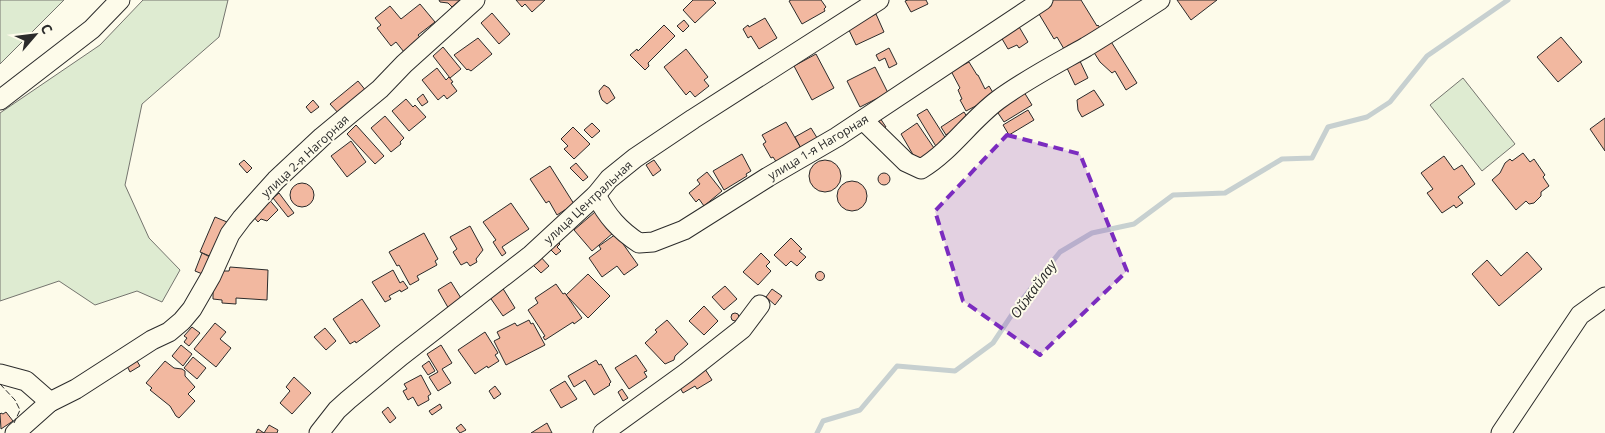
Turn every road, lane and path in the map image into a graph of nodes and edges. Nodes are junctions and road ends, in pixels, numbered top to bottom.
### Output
1 (120, 0) edge
2 (475, 0) edge
3 (879, 0) edge
4 (1043, 0) edge
5 (1160, 0) edge
6 (0, 100) edge
7 (863, 120) junction
8 (596, 196) junction
9 (1605, 297) edge
10 (760, 305) dead end
11 (0, 374) edge
12 (50, 402) junction
13 (15, 433) edge
14 (319, 433) edge
15 (603, 433) edge
16 (1501, 433) edge

1 - 6 street
2 - 12 street, улица 2-я Нагорная
3 - 8 street, улица Центральная
4 - 7 street, улица 1-я Нагорная
5 - 7 street
7 - 8 street, улица 1-я Нагорная
8 - 14 street, улица Центральная
9 - 16 street
10 - 15 street
11 - 12 street
12 - 13 street, улица 2-я Нагорная

